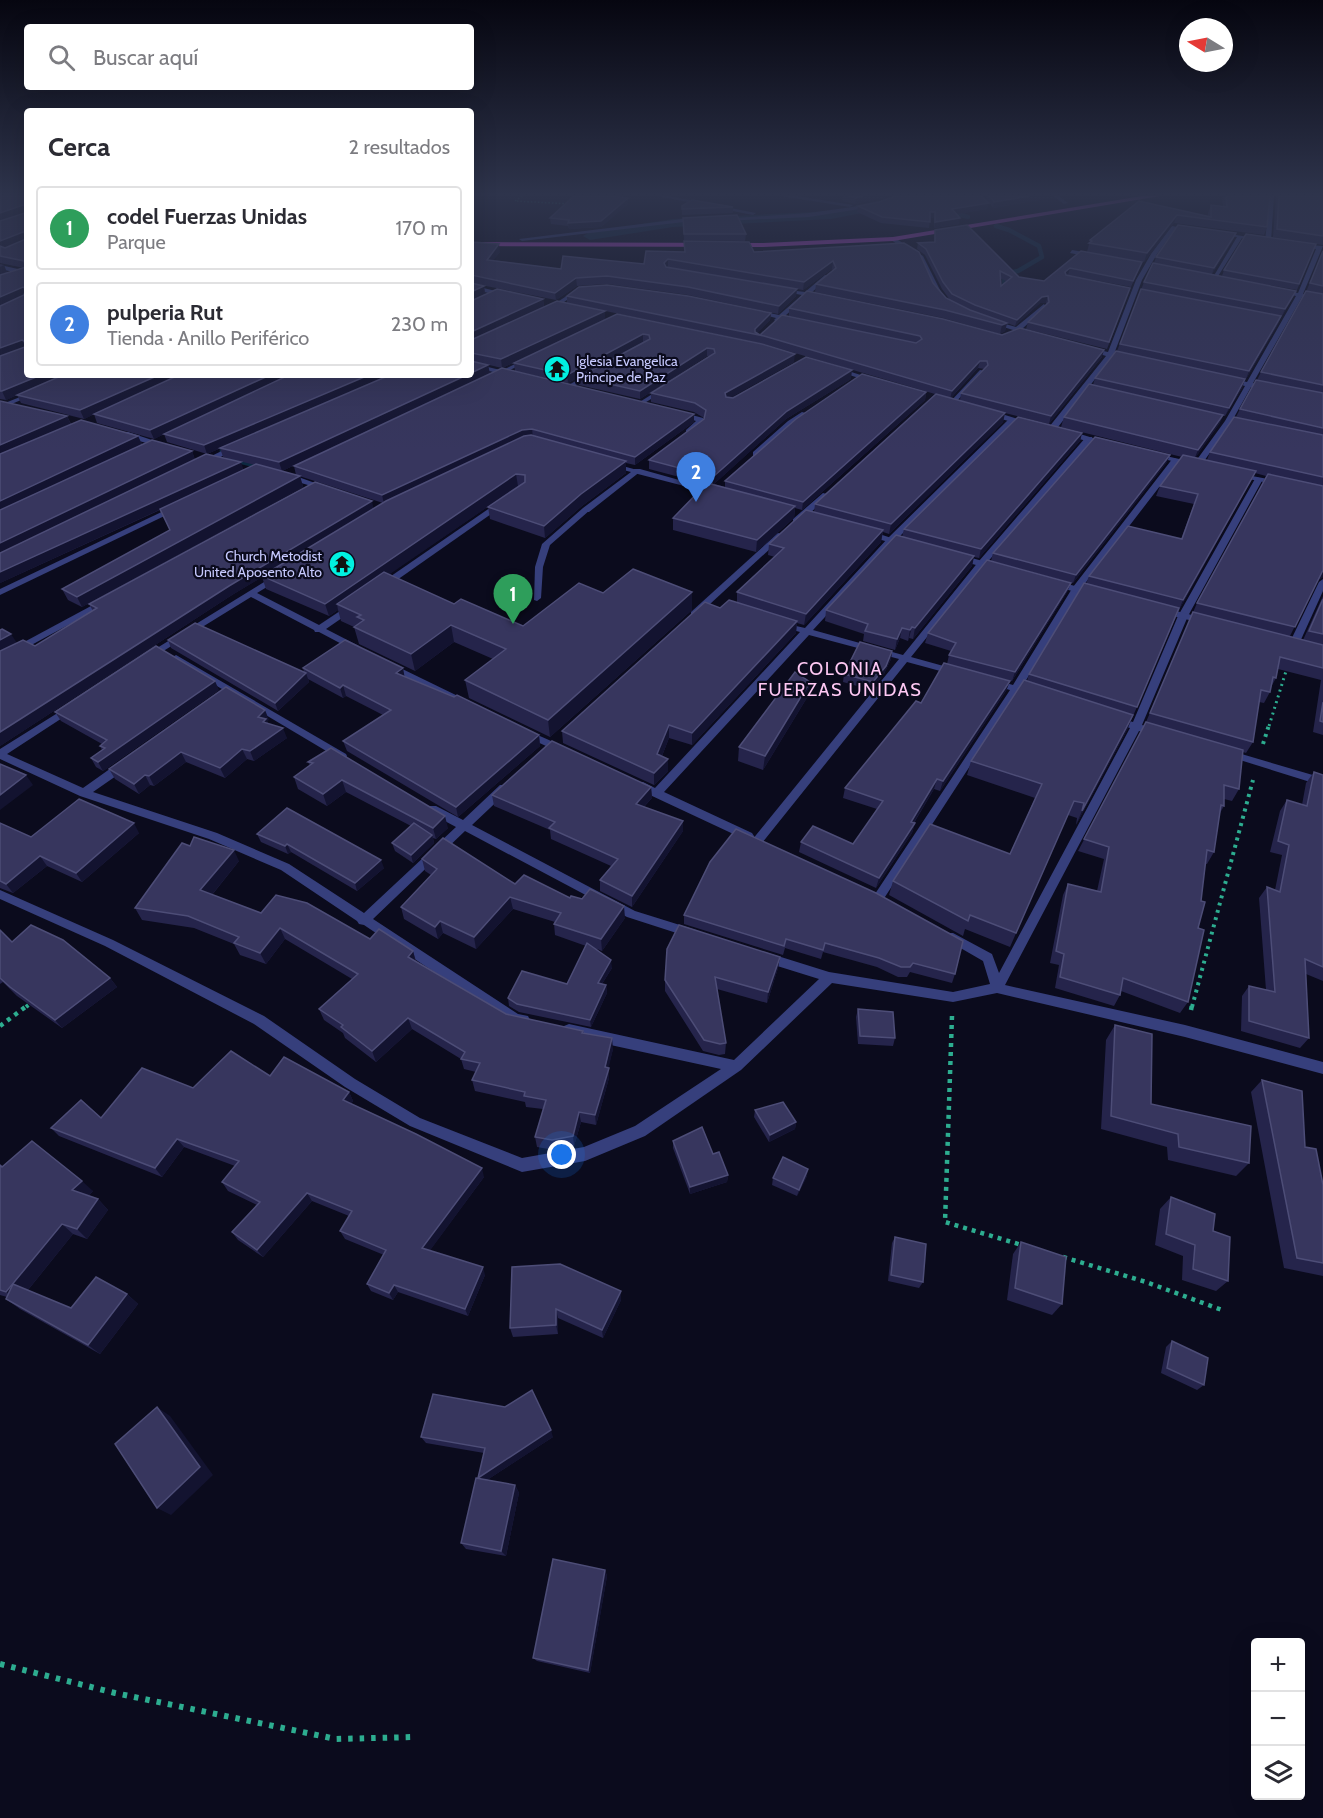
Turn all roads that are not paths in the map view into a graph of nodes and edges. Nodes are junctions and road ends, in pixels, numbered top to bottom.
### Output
1 (822, 281) edge
2 (933, 281) edge
3 (1139, 281) edge
4 (1306, 281) edge
5 (474, 288) edge
6 (588, 288) edge
7 (771, 288) edge
8 (1268, 289) edge
9 (1123, 290) edge
10 (1134, 292) junction
11 (498, 293) junction
12 (805, 294) junction
13 (1146, 294) edge
14 (1300, 295) junction
15 (489, 297) edge
16 (518, 297) edge
17 (828, 298) edge
18 (1323, 300) edge
19 (548, 303) edge
20 (947, 303) edge
21 (558, 305) junction
22 (1044, 306) edge
23 (568, 307) edge
24 (746, 310) edge
25 (536, 315) edge
26 (780, 317) junction
27 (981, 319) edge
28 (1273, 319) edge
29 (1284, 321) junction
30 (803, 322) edge
31 (773, 324) edge
32 (1019, 330) junction
33 (1011, 334) edge
34 (1041, 337) edge
35 (1087, 349) edge
36 (1110, 355) junction
37 (534, 357) edge
38 (1133, 360) edge
39 (474, 366) edge
40 (828, 367) edge
41 (597, 371) edge
42 (982, 371) edge
43 (502, 372) junction
44 (524, 377) edge
45 (861, 377) junction
46 (1214, 377) edge
47 (482, 381) edge
48 (852, 383) edge
49 (671, 384) edge
50 (882, 384) edge
51 (1249, 384) junction
52 (557, 385) edge
53 (568, 387) junction
54 (1083, 389) junction
55 (579, 390) edge
56 (1094, 391) edge
57 (1281, 391) edge
58 (36, 392) edge
59 (631, 401) edge
60 (942, 401) edge
61 (952, 403) junction
62 (641, 404) junction
63 (2, 405) edge
64 (652, 406) edge
65 (962, 406) edge
66 (17, 408) edge
67 (673, 411) edge
68 (982, 411) edge
69 (808, 412) edge
70 (1216, 418) edge
71 (1013, 420) junction
72 (1228, 421) junction
73 (1238, 423) edge
74 (1052, 429) junction
75 (114, 431) edge
76 (681, 437) edge
77 (165, 438) edge
78 (1089, 439) junction
79 (154, 443) junction
80 (243, 444) edge
81 (1121, 447) edge
82 (144, 448) edge
83 (176, 449) edge
84 (1143, 452) edge
85 (198, 456) edge
86 (212, 458) junction
87 (1176, 460) junction
88 (597, 461) edge
89 (748, 461) edge
90 (228, 464) edge
91 (646, 464) dead end
92 (1197, 465) junction
93 (1207, 468) edge
94 (187, 469) edge
95 (294, 470) edge
96 (638, 471) junction
97 (1228, 472) edge
98 (1259, 479) junction
99 (723, 484) edge
100 (316, 486) junction
101 (1291, 486) edge
102 (306, 491) edge
103 (715, 491) junction
104 (830, 491) edge
105 (334, 492) edge
106 (726, 494) edge
107 (512, 497) edge
108 (184, 505) edge
109 (793, 512) edge
110 (804, 514) junction
111 (815, 518) edge
112 (858, 530) edge
113 (891, 540) junction
114 (914, 546) edge
115 (948, 555) edge
116 (982, 563) junction
117 (290, 569) edge
118 (1003, 569) edge
119 (1045, 581) edge
120 (1323, 582) edge
121 (1077, 589) junction
122 (377, 590) edge
123 (0, 592) edge
124 (251, 593) junction
125 (111, 597) edge
126 (1108, 597) edge
127 (537, 598) dead end
128 (708, 601) junction
129 (357, 603) edge
130 (719, 604) dead end
131 (1151, 608) edge
132 (1183, 616) junction
133 (773, 621) edge
134 (1217, 624) edge
135 (682, 625) edge
136 (318, 630) junction
137 (805, 631) junction
138 (1283, 642) edge
139 (160, 648) junction
140 (371, 656) edge
141 (0, 659) edge
142 (905, 659) junction
143 (381, 661) edge
144 (140, 662) edge
145 (971, 676) edge
146 (982, 679) edge
147 (1016, 688) junction
148 (1048, 698) edge
149 (80, 701) edge
150 (465, 703) edge
151 (1103, 716) edge
152 (514, 727) edge
153 (1136, 727) junction
154 (1169, 736) edge
155 (1213, 749) edge
156 (572, 754) edge
157 (2, 757) edge
158 (133, 759) edge
159 (351, 761) edge
160 (625, 779) edge
161 (510, 782) edge
162 (1323, 782) edge
163 (84, 793) junction
164 (657, 793) junction
165 (421, 803) edge
166 (461, 827) junction
167 (0, 894) edge
168 (879, 897) edge
169 (363, 921) junction
170 (939, 930) edge
171 (708, 938) edge
172 (752, 953) edge
173 (829, 977) junction
174 (997, 988) junction
175 (538, 1024) edge
176 (561, 1029) edge
177 (736, 1066) junction
178 (1323, 1068) edge

1 - 12 street
2 - 20 street
3 - 10 street
4 - 14 street
5 - 11 street
6 - 21 street
7 - 12 street
8 - 14 street
9 - 10 street
10 - 13 street
10 - 36 street
11 - 15 street
11 - 16 street
12 - 17 street
12 - 26 street
14 - 18 street
14 - 29 street
19 - 21 street
21 - 23 street
21 - 25 street
22 - 32 street
24 - 26 street
26 - 30 street
26 - 31 street
27 - 32 street
28 - 29 street
29 - 51 street
32 - 33 street
32 - 34 street
35 - 36 street
36 - 38 street
36 - 54 street
37 - 43 street
39 - 43 street
40 - 45 street
41 - 53 street
42 - 61 street
43 - 44 street
43 - 47 street
45 - 48 street
45 - 50 street
46 - 51 street
49 - 62 street
51 - 57 street
51 - 72 street
52 - 53 street
53 - 55 street
54 - 56 street
54 - 74 street
58 - 63 street
59 - 62 street
60 - 61 street
61 - 65 street
62 - 64 street
63 - 66 street
67 - 76 street
68 - 71 street
69 - 89 street
70 - 72 street
71 - 74 street
71 - 113 street
72 - 73 street
72 - 92 street
74 - 78 street
75 - 79 street
77 - 79 street
78 - 81 street
78 - 116 street
79 - 82 street
79 - 83 street
80 - 86 street
84 - 87 street
85 - 86 street
86 - 90 street
86 - 94 street
87 - 92 street
87 - 121 street
88 - 96 street
91 - 96 street
92 - 93 street
95 - 100 street
96 - 103 street
96 - 127 street
97 - 98 street
98 - 101 street
98 - 132 street
99 - 103 street
100 - 102 street
100 - 105 street
103 - 106 street
104 - 110 street
107 - 122 street
108 - 123 street
109 - 110 street
110 - 111 street
110 - 128 street
112 - 113 street
113 - 114 street
113 - 137 street
115 - 116 street
116 - 118 street
116 - 142 street
117 - 124 street
119 - 121 street
120 - 138 street
121 - 126 street
121 - 147 street
124 - 136 street
124 - 139 street
125 - 141 street
128 - 130 street
128 - 135 street
129 - 136 street
131 - 132 street
132 - 134 street
132 - 153 street
133 - 137 street
136 - 140 street
137 - 142 street
137 - 164 street
139 - 144 street
139 - 159 street
142 - 145 street
142 - 164 street
143 - 150 street
146 - 147 street
147 - 148 street
147 - 168 street
149 - 157 street
151 - 153 street
152 - 156 street
153 - 154 street
153 - 174 street
155 - 162 street
157 - 163 street
158 - 163 street
160 - 164 street
161 - 166 street
163 - 169 street
165 - 166 street
166 - 169 street
166 - 171 street
167 - 177 street
169 - 175 street
170 - 174 street
172 - 173 street
173 - 174 street
173 - 177 street
174 - 178 street
176 - 177 street

